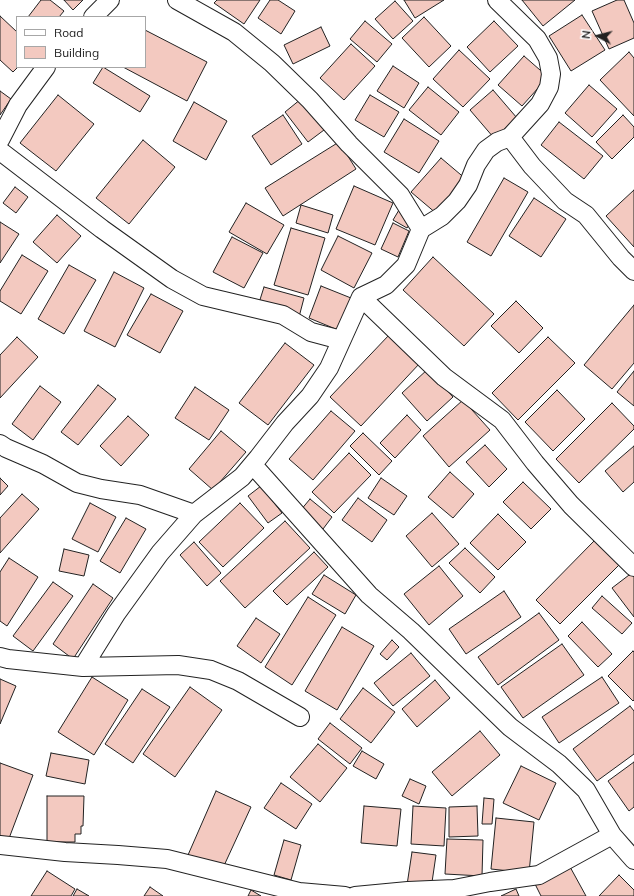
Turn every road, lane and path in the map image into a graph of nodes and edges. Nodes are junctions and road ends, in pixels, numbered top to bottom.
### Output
1 (110, 0) edge
2 (177, 0) edge
3 (498, 0) edge
4 (94, 16) edge
5 (45, 68) edge
6 (510, 137) junction
7 (0, 140) edge
8 (0, 151) edge
9 (420, 229) junction
10 (634, 271) edge
11 (361, 296) junction
12 (341, 340) junction
13 (0, 444) edge
14 (253, 465) junction
15 (194, 514) junction
16 (634, 567) edge
17 (0, 657) edge
18 (83, 667) junction
19 (300, 717) dead end
20 (612, 835) junction
21 (0, 845) edge
22 (634, 860) edge
23 (345, 896) edge
24 (356, 896) edge

1 - 4 street
2 - 9 street
3 - 6 street
5 - 7 street
6 - 9 street
6 - 10 street
8 - 12 street
9 - 11 street
11 - 12 street
11 - 16 street
12 - 14 street
13 - 15 street
14 - 15 street
14 - 20 street
15 - 18 street
17 - 18 street
18 - 19 street
20 - 22 street
20 - 24 street
21 - 23 street

